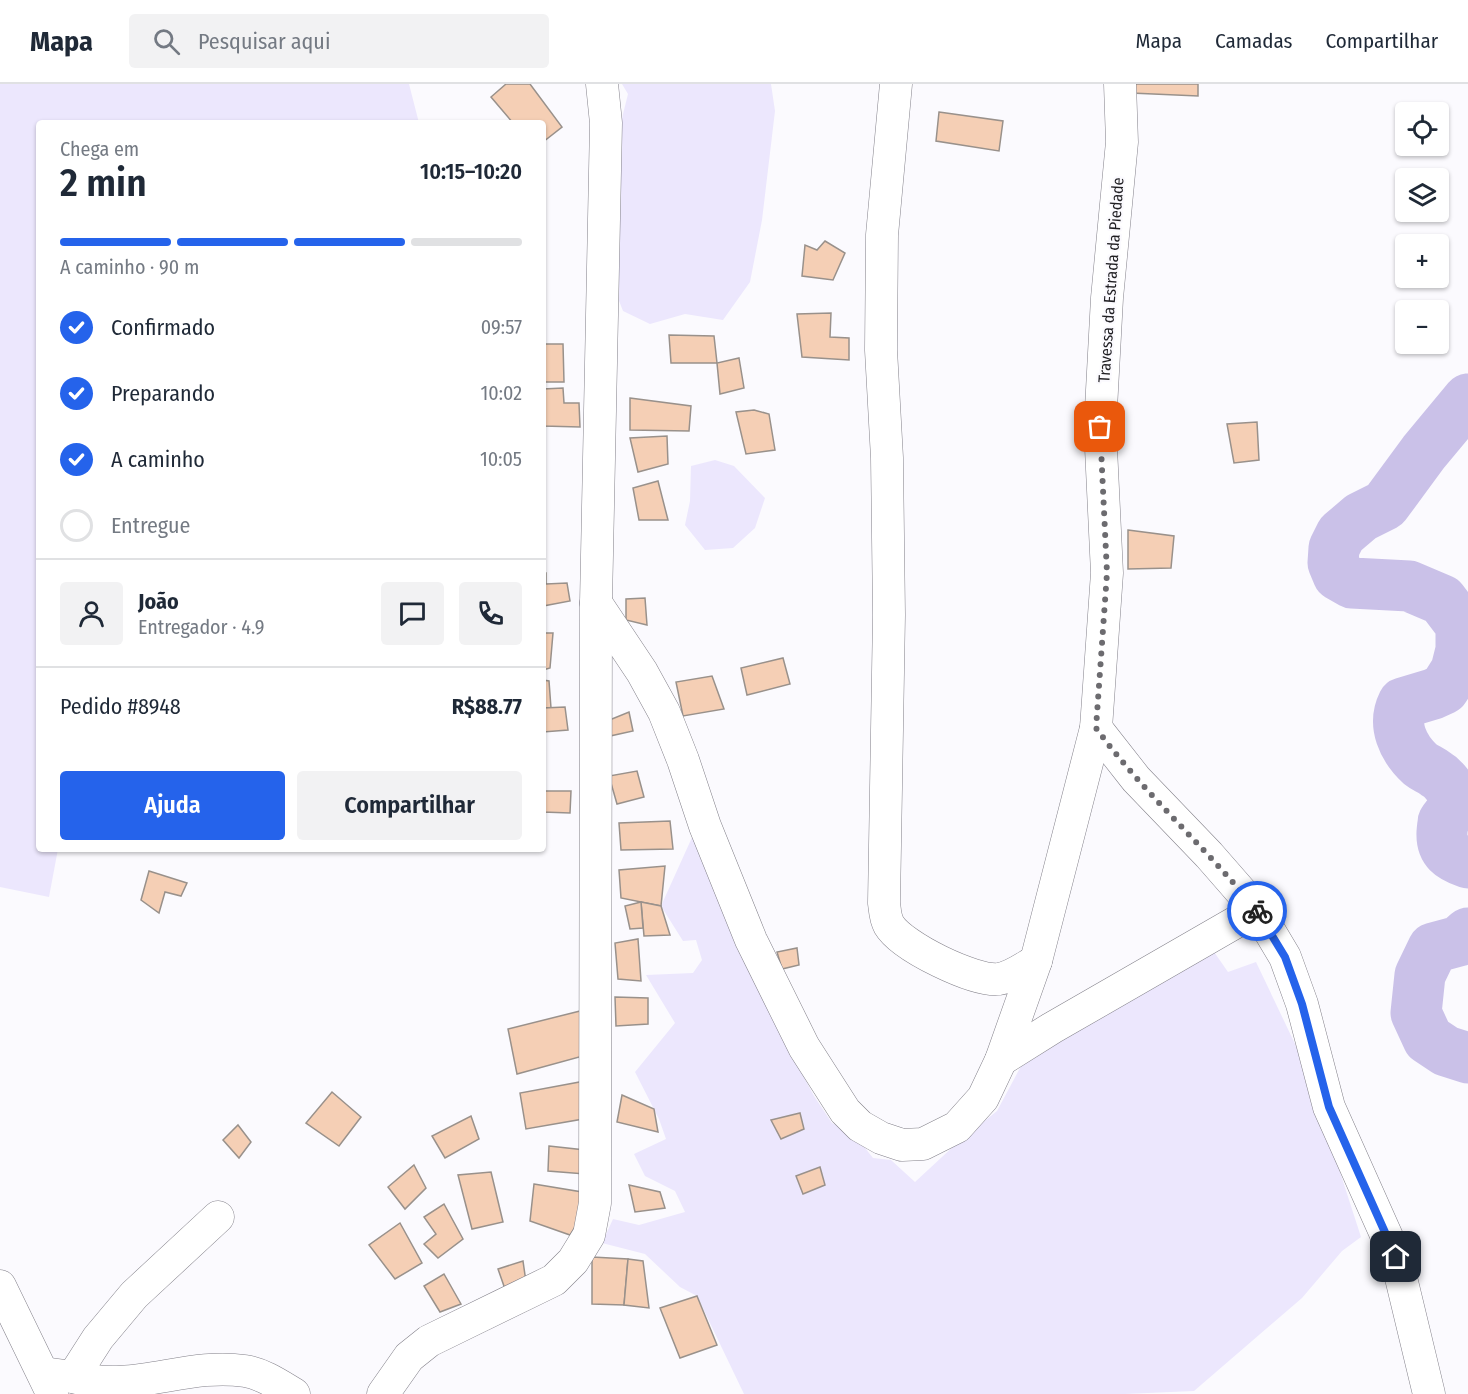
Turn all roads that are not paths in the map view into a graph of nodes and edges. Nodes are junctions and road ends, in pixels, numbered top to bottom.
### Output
1 (602, 84) edge
2 (896, 84) edge
3 (1120, 84) edge
4 (596, 603) junction
5 (1096, 728) junction
6 (1257, 910) junction
7 (1036, 961) junction
8 (1001, 1060) junction
9 (218, 1217) dead end
10 (0, 1286) edge
11 (56, 1381) edge
12 (382, 1392) edge
13 (294, 1394) edge
14 (1429, 1394) edge

1 - 4 street
2 - 7 street
3 - 5 street, Travessa da Estrada da Piedade
4 - 8 street, Travessa da Estrada da Piedade
4 - 12 street
5 - 6 street
5 - 7 street, Travessa da Estrada da Piedade
6 - 8 street
6 - 14 street
7 - 8 street, Travessa da Estrada da Piedade
9 - 11 street
10 - 11 street
11 - 13 street

